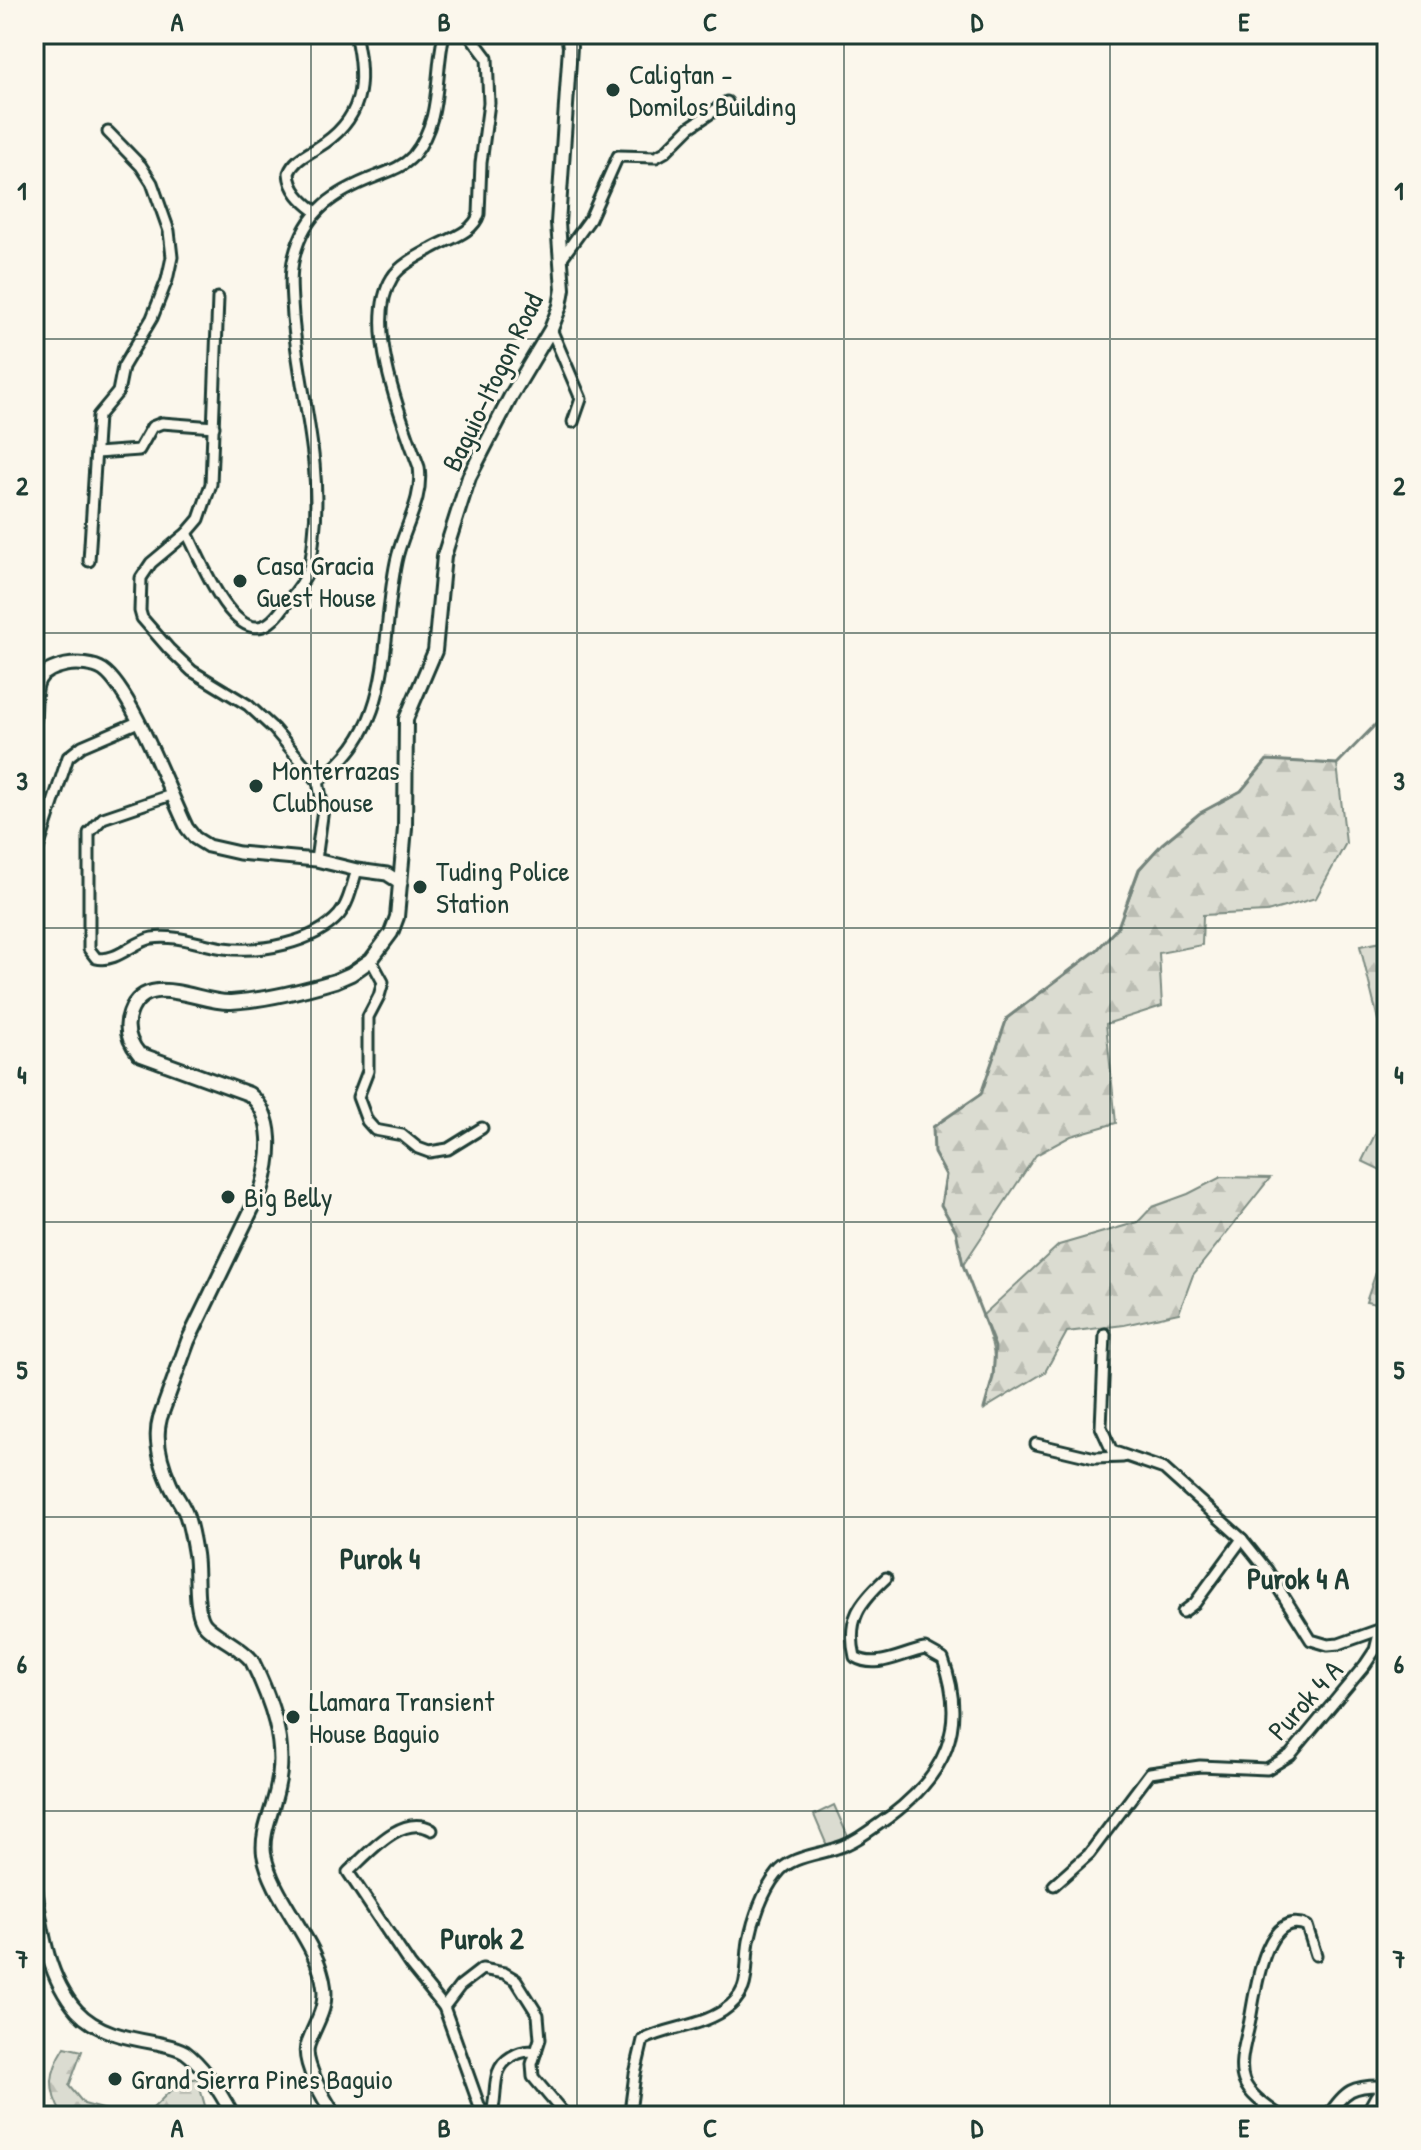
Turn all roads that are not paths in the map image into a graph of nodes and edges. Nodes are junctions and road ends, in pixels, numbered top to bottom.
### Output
1 (355, 34) edge
2 (444, 34) edge
3 (469, 34) edge
4 (568, 34) edge
5 (727, 102) dead end
6 (108, 132) dead end
7 (315, 211) junction
8 (561, 259) junction
9 (218, 298) dead end
10 (551, 329) junction
11 (573, 422) dead end
12 (214, 427) junction
13 (96, 453) junction
14 (187, 533) junction
15 (89, 561) dead end
16 (34, 721) edge
17 (138, 722) junction
18 (318, 781) junction
19 (171, 795) junction
20 (316, 860) junction
21 (34, 861) edge
22 (402, 867) junction
23 (357, 870) junction
24 (387, 874) junction
25 (401, 883) junction
26 (371, 960) junction
27 (482, 1128) dead end
28 (1105, 1334) dead end
29 (1036, 1444) dead end
30 (1126, 1457) junction
31 (1242, 1539) junction
32 (886, 1578) dead end
33 (1183, 1612) dead end
34 (1384, 1629) edge
35 (432, 1830) dead end
36 (34, 1878) edge
37 (1054, 1885) dead end
38 (1316, 1955) dead end
39 (444, 2007) junction
40 (536, 2052) junction
41 (1386, 2085) edge
42 (553, 2102) junction
43 (233, 2116) edge
44 (335, 2116) edge
45 (483, 2116) edge
46 (491, 2116) edge
47 (557, 2116) edge
48 (566, 2116) edge
49 (627, 2116) edge
50 (1280, 2116) edge
51 (1328, 2116) edge
52 (1365, 2116) edge

1 - 7 street
2 - 7 street
3 - 18 street
4 - 8 main road, Baguio-Itogon Road
5 - 8 street
6 - 13 street
7 - 14 street
8 - 10 main road, Baguio-Itogon Road
9 - 12 street
10 - 11 street
10 - 22 main road, Baguio-Itogon Road
12 - 13 street
12 - 14 street
13 - 15 street
14 - 18 street
16 - 17 street
17 - 19 street
17 - 21 street
18 - 20 street
19 - 20 street
19 - 23 street
20 - 23 street
22 - 24 street
22 - 25 main road, Baguio-Itogon Road
23 - 24 street
24 - 25 street
25 - 26 main road, Baguio-Itogon Road
26 - 27 street
26 - 44 main road, Baguio-Itogon Road
28 - 30 street
29 - 30 street
30 - 31 street
31 - 33 street
31 - 34 street
32 - 49 street
34 - 37 street, Purok 4 A
35 - 39 street
36 - 43 street
38 - 50 street
39 - 40 street
39 - 45 street
40 - 42 street
40 - 46 street
41 - 51 street
41 - 52 street
42 - 47 street
42 - 48 street

